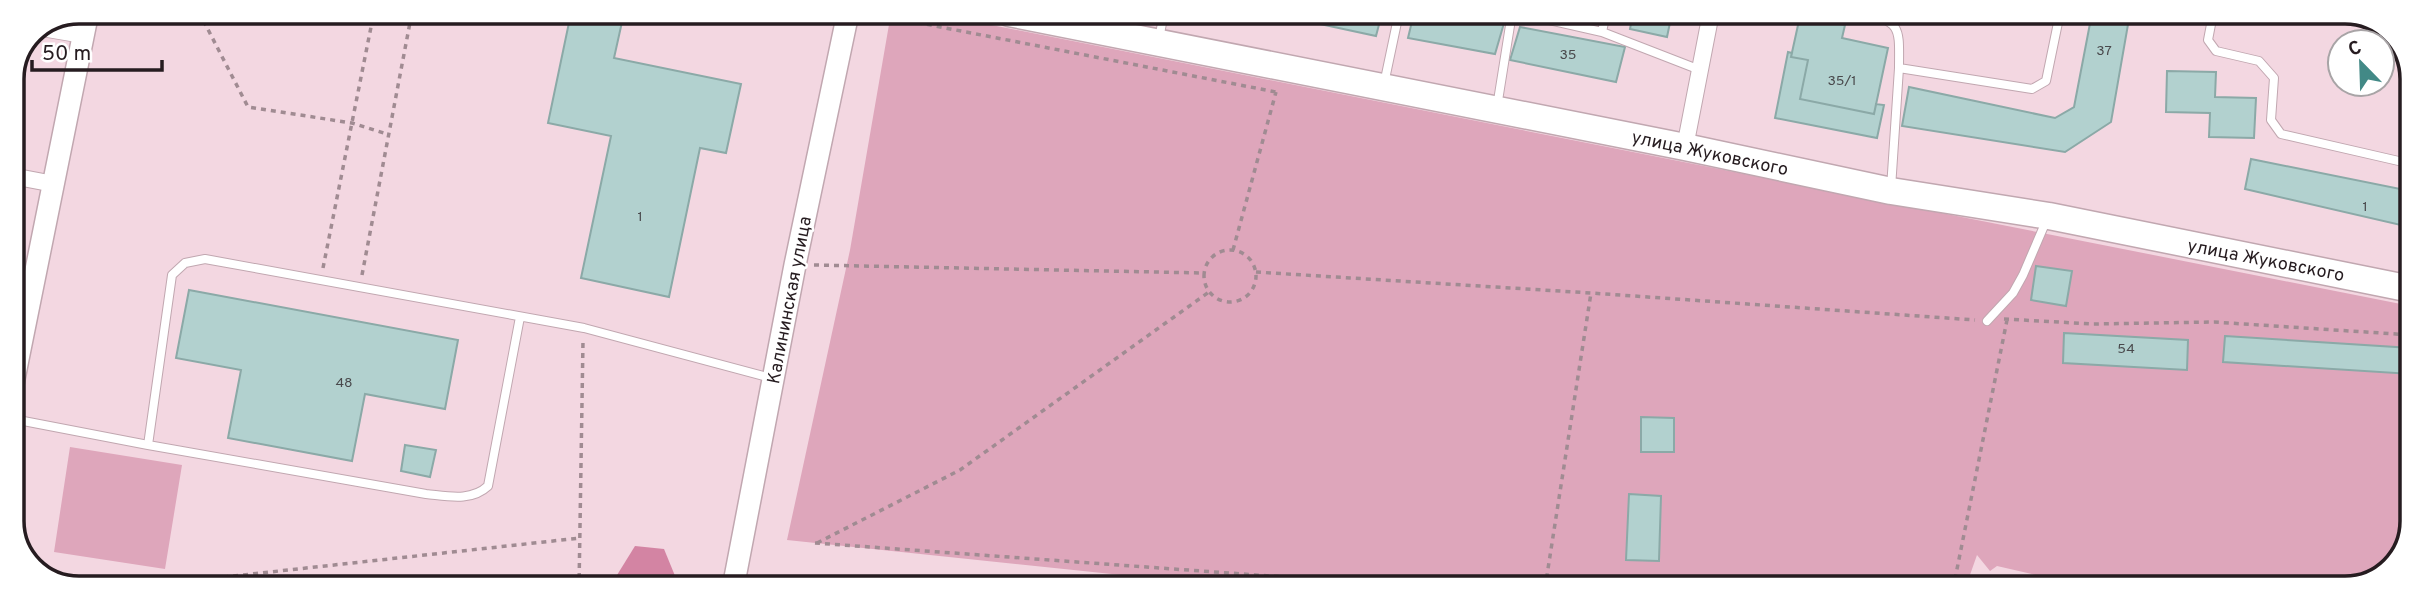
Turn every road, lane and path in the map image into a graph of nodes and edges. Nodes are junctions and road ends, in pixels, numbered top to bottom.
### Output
1 (85, 25) edge
2 (206, 25) edge
3 (371, 25) edge
4 (410, 25) edge
5 (845, 25) edge
6 (930, 25) edge
7 (1071, 25) edge
8 (1162, 25) edge
9 (1396, 25) edge
10 (1509, 25) edge
11 (1571, 25) edge
12 (1603, 25) edge
13 (1709, 25) edge
14 (1893, 25) edge
15 (2058, 25) edge
16 (2211, 25) edge
17 (56, 30) edge
18 (1602, 32) junction
19 (83, 35) junction
20 (1158, 42) junction
21 (1899, 68) junction
22 (1700, 71) junction
23 (1383, 87) junction
24 (1496, 110) junction
25 (352, 123) junction
26 (390, 135) junction
27 (1685, 147) junction
28 (2399, 161) edge
29 (24, 178) edge
30 (54, 184) junction
31 (1891, 191) junction
32 (2049, 216) junction
33 (1233, 250) junction
34 (795, 265) junction
35 (1256, 272) junction
36 (1204, 273) junction
37 (320, 279) junction
38 (360, 287) junction
39 (2399, 287) edge
40 (1209, 292) junction
41 (1591, 293) junction
42 (25, 317) edge
43 (520, 317) junction
44 (2008, 319) junction
45 (1987, 321) junction
46 (583, 328) junction
47 (2400, 334) edge
48 (774, 379) junction
49 (25, 421) edge
50 (148, 445) junction
51 (580, 538) junction
52 (234, 576) edge
53 (579, 576) edge
54 (735, 576) edge
55 (1271, 576) edge
56 (1547, 576) edge
57 (1956, 576) edge

1 - 19 street
2 - 25 path
3 - 25 path
4 - 26 path
5 - 34 street, Калининская улица
6 - 33 path
7 - 20 main road, улица Жуковского
8 - 20 lane
9 - 23 lane
10 - 24 lane
11 - 18 lane
12 - 18 lane
13 - 22 street
14 - 21 lane
15 - 21 lane
16 - 28 lane
17 - 19 street
18 - 22 lane
19 - 30 street
20 - 23 main road, улица Жуковского
21 - 31 lane
22 - 27 street
23 - 24 main road, улица Жуковского
24 - 27 main road, улица Жуковского
25 - 26 path
25 - 37 path
26 - 38 path
27 - 31 main road, улица Жуковского
29 - 30 street
30 - 42 street
31 - 32 main road, улица Жуковского
32 - 39 main road, улица Жуковского
32 - 45 lane
33 - 35 path
33 - 36 path
34 - 36 path
34 - 48 street, Калининская улица
35 - 40 path
35 - 41 path
36 - 40 path
37 - 38 lane
37 - 50 lane
38 - 43 lane
40 - 55 path
41 - 45 path
41 - 56 path
43 - 46 lane
43 - 50 lane
44 - 45 path
44 - 47 path
44 - 57 path
46 - 48 lane
46 - 51 path
48 - 54 street, Калининская улица
49 - 50 lane
51 - 52 path
51 - 53 path

